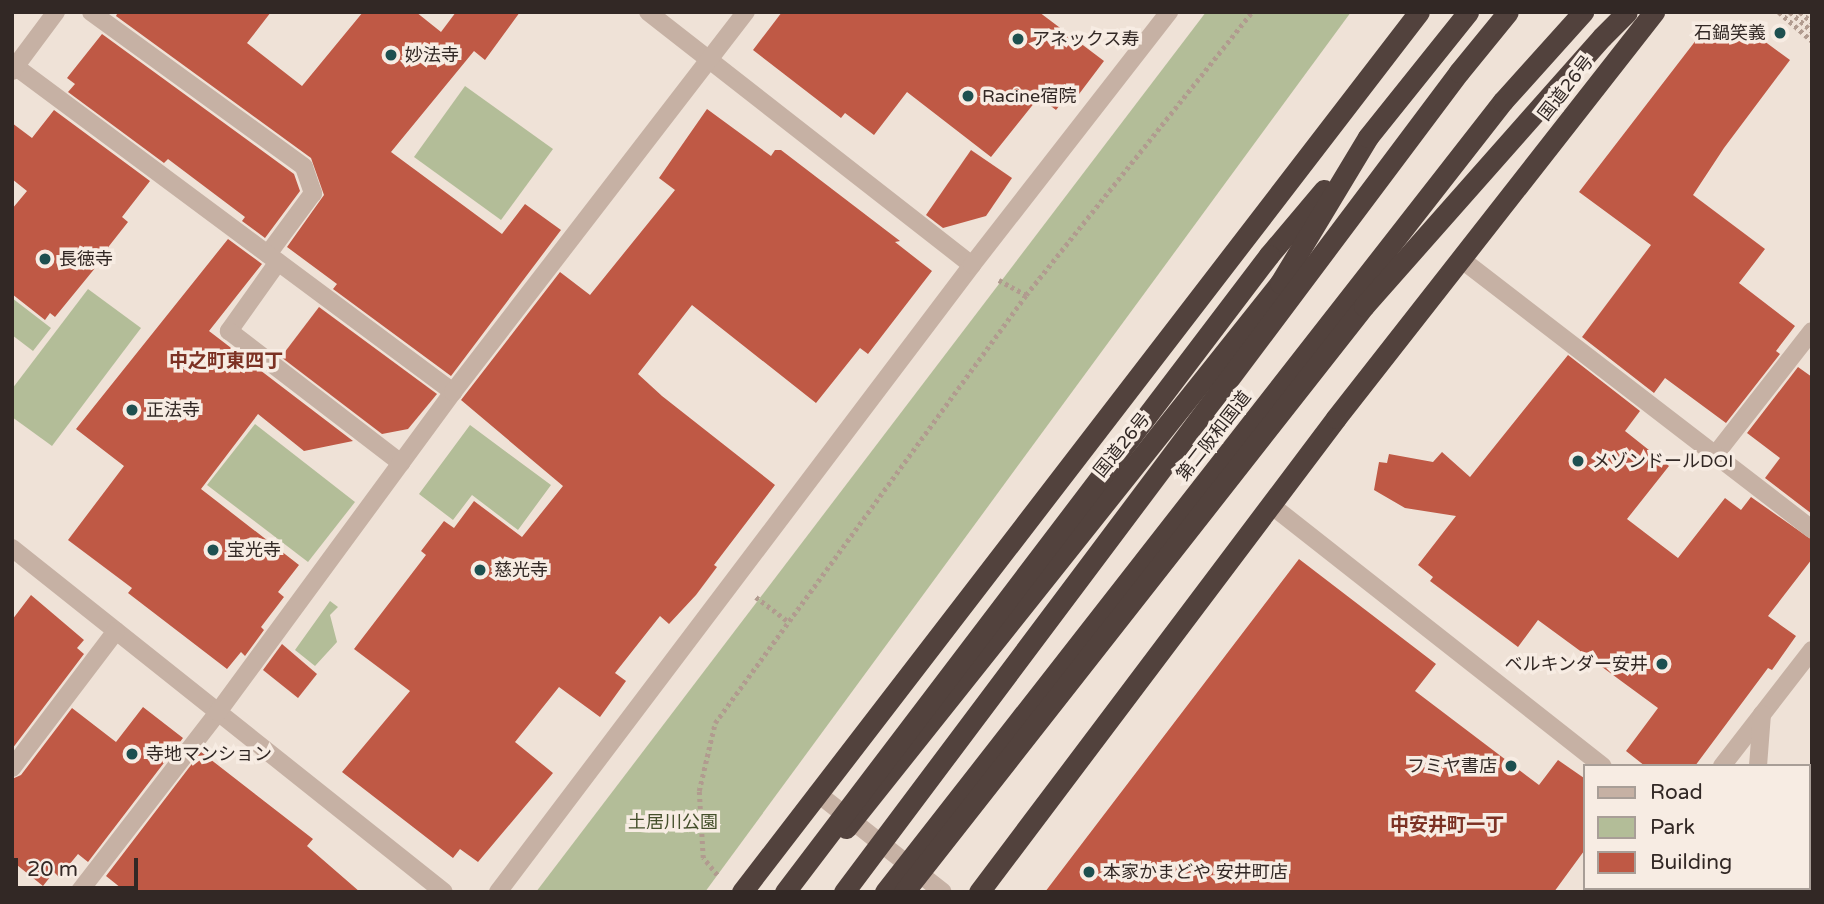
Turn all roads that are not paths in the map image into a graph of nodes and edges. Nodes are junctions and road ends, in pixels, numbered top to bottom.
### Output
1 (56, 12) edge
2 (91, 12) edge
3 (648, 12) edge
4 (746, 12) edge
5 (1169, 12) edge
6 (1419, 12) edge
7 (1468, 12) edge
8 (1508, 12) edge
9 (1583, 12) edge
10 (1627, 12) edge
11 (1654, 12) edge
12 (709, 59) junction
13 (14, 69) edge
14 (1368, 137) junction
15 (273, 258) junction
16 (1461, 259) junction
17 (972, 265) junction
18 (1812, 331) edge
19 (453, 392) junction
20 (1715, 454) junction
21 (401, 463) junction
22 (1271, 505) junction
23 (1812, 529) edge
24 (12, 548) edge
25 (116, 631) junction
26 (1812, 650) edge
27 (218, 712) junction
28 (1762, 714) junction
29 (1600, 764) edge
30 (1724, 764) edge
31 (1758, 764) edge
32 (12, 768) edge
33 (817, 793) junction
34 (852, 821) junction
35 (733, 888) edge
36 (79, 892) edge
37 (444, 892) edge
38 (498, 892) edge
39 (785, 892) edge
40 (793, 892) edge
41 (844, 892) edge
42 (885, 892) edge
43 (904, 892) edge
44 (943, 892) edge
45 (979, 892) edge

1 - 13 street
2 - 15 street
3 - 12 street
4 - 12 street
5 - 17 street
6 - 33 highway
7 - 14 highway, 国道26号
8 - 41 highway, 第二阪和国道, bridge
9 - 42 highway, 第二阪和国道, bridge
10 - 43 highway, bridge
11 - 16 highway, 国道26号
12 - 17 street
12 - 19 street
13 - 15 street
14 - 34 highway, 国道26号
14 - 39 highway, bridge
15 - 19 street
15 - 21 street
16 - 20 street
16 - 22 highway, 国道26号
17 - 38 street
18 - 20 street
19 - 21 street
20 - 23 street
21 - 27 street
22 - 29 street
22 - 45 highway, 国道26号
24 - 25 street
25 - 27 street
25 - 32 street
26 - 28 street
27 - 36 street
27 - 37 street
28 - 30 street
28 - 31 street
33 - 34 street
33 - 35 highway
34 - 40 highway, 国道26号
34 - 44 street

